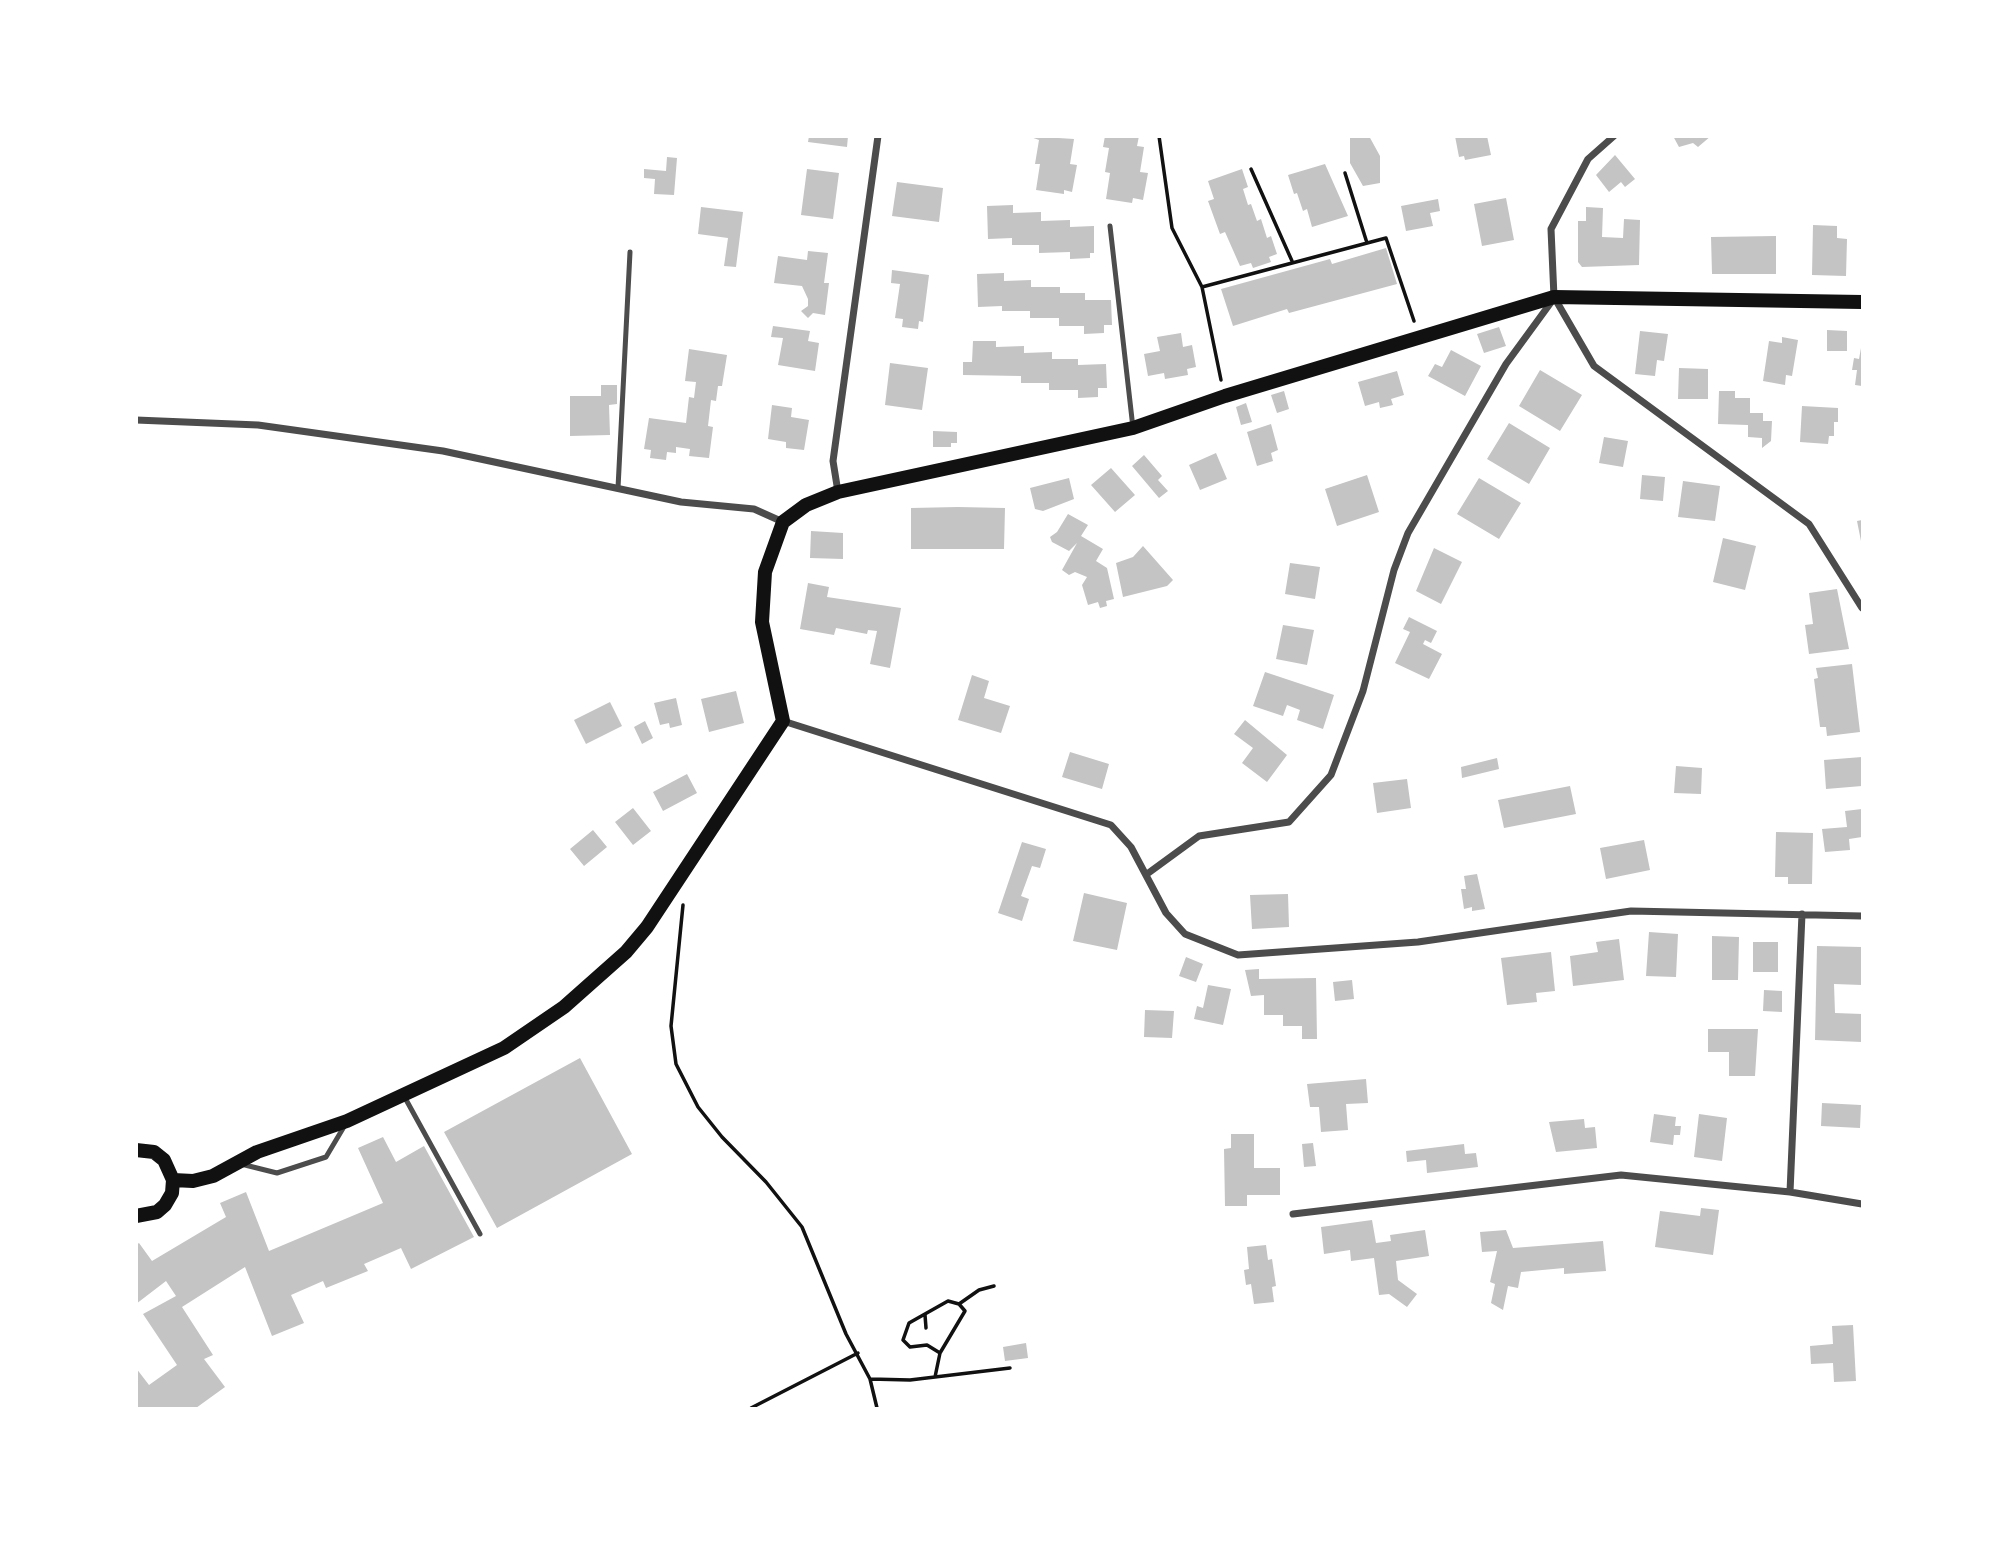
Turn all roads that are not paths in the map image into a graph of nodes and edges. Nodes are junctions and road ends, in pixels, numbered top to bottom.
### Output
1 (878, 136) edge
2 (1614, 136) edge
3 (1111, 226) dead end
4 (630, 251) dead end
5 (1554, 297) junction
6 (1863, 302) edge
7 (136, 420) edge
8 (1133, 428) junction
9 (618, 488) junction
10 (838, 492) junction
11 (783, 522) junction
12 (1863, 608) edge
13 (782, 721) junction
14 (1147, 874) junction
15 (1802, 914) junction
16 (1863, 916) edge
17 (404, 1096) junction
18 (347, 1121) junction
19 (136, 1150) edge
20 (235, 1162) junction
21 (173, 1180) junction
22 (1790, 1192) junction
23 (1863, 1204) edge
24 (1293, 1214) dead end
25 (136, 1216) edge
26 (480, 1234) dead end

1 - 10 street
2 - 5 street
3 - 8 lane
4 - 9 lane
5 - 6 main road
5 - 8 main road
5 - 12 street
5 - 14 street
7 - 9 street
8 - 10 main road
9 - 11 street
10 - 11 main road
11 - 13 main road
13 - 14 street
13 - 17 main road
14 - 15 street
15 - 16 street
15 - 22 street
17 - 18 main road
17 - 26 lane
18 - 20 main road
18 - 20 lane
19 - 21 main road
20 - 21 main road
21 - 25 main road
22 - 23 street
22 - 24 street

